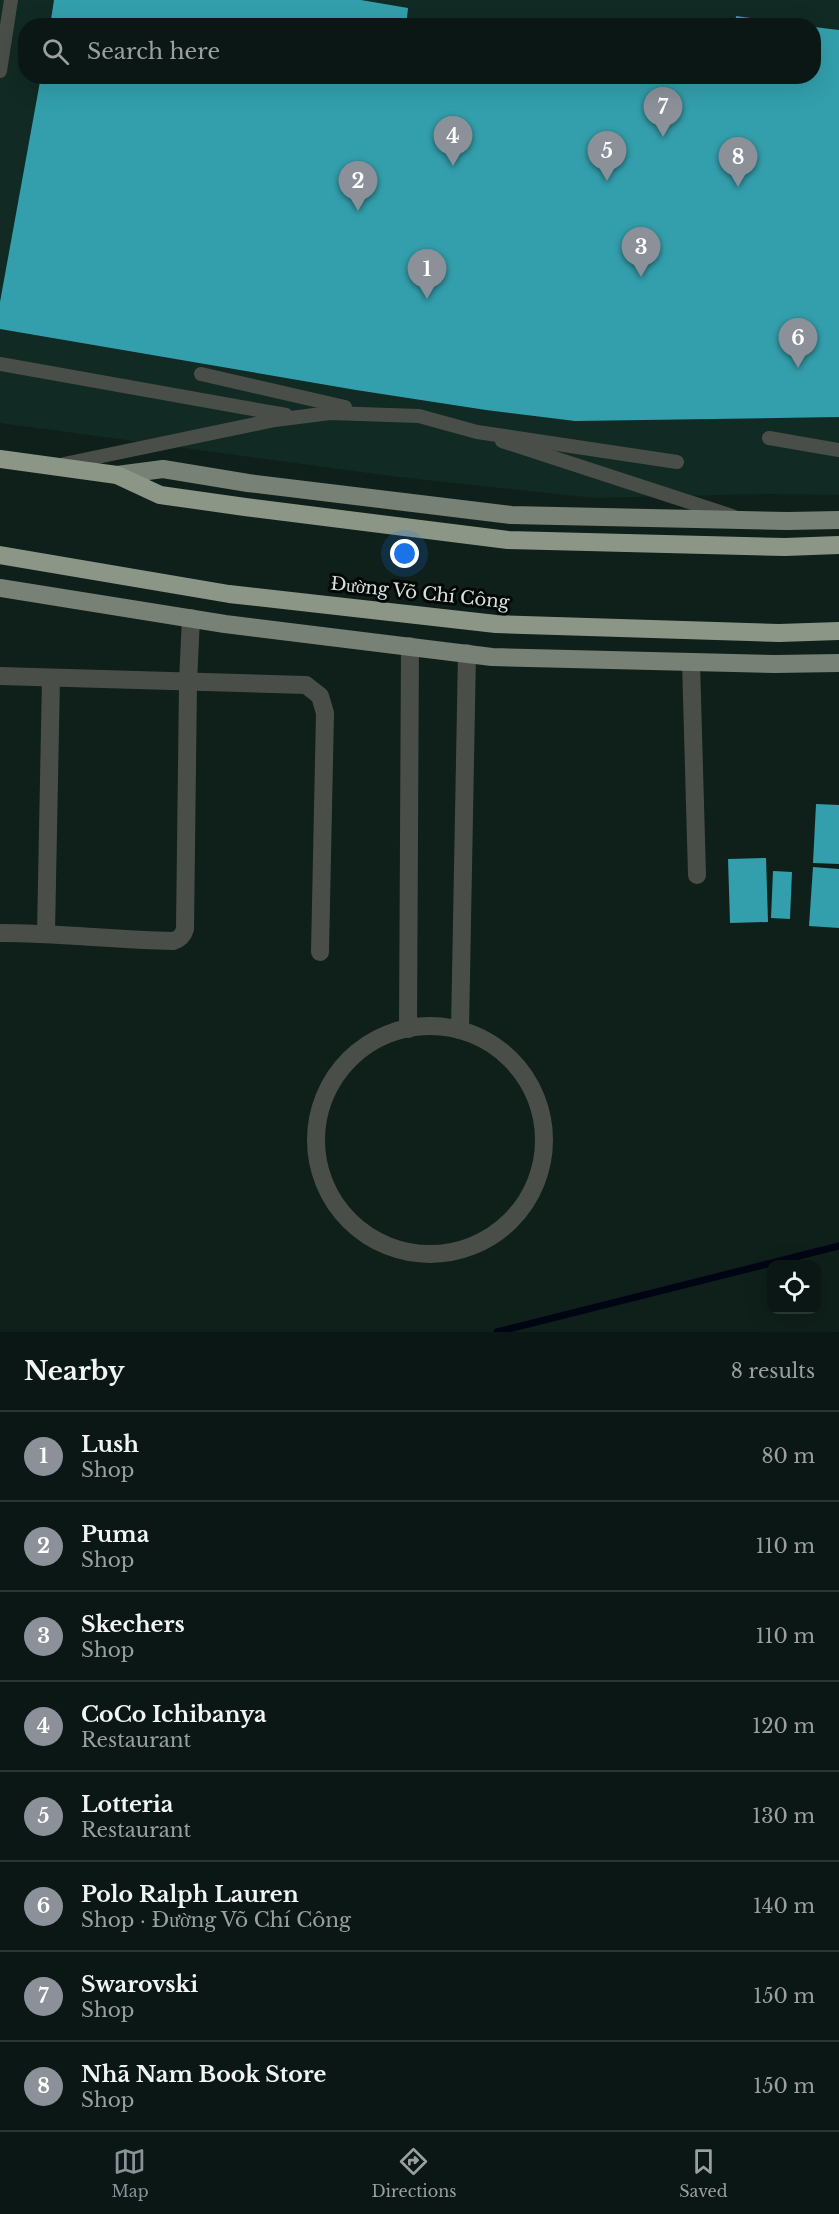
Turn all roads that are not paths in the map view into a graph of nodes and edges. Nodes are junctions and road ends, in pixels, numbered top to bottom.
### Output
1 (11, 0) edge
2 (0, 71) edge
3 (0, 364) edge
4 (201, 374) dead end
5 (374, 414) junction
6 (299, 417) junction
7 (477, 432) junction
8 (770, 438) dead end
9 (839, 450) edge
10 (3, 458) edge
11 (677, 462) dead end
12 (53, 466) junction
13 (117, 475) junction
14 (746, 520) junction
15 (839, 520) edge
16 (839, 546) edge
17 (0, 555) edge
18 (0, 588) edge
19 (191, 618) junction
20 (839, 631) edge
21 (410, 646) junction
22 (467, 653) junction
23 (691, 662) junction
24 (839, 663) edge
25 (0, 676) edge
26 (51, 678) junction
27 (188, 682) junction
28 (696, 875) dead end
29 (0, 933) edge
30 (46, 933) junction
31 (320, 952) dead end
32 (408, 1029) junction
33 (460, 1030) junction

1 - 2 lane
3 - 6 lane
4 - 5 lane
5 - 6 lane
5 - 7 lane
6 - 12 lane
7 - 11 lane
7 - 14 lane
8 - 9 lane
10 - 12 highway
12 - 13 highway
13 - 14 main road
13 - 16 highway
14 - 15 main road
17 - 20 highway, Đường Võ Chí Công
18 - 19 main road
19 - 21 main road
19 - 27 street
21 - 22 main road
21 - 32 street
22 - 23 main road
22 - 33 street
23 - 24 main road
23 - 28 street
25 - 26 street
26 - 27 street
26 - 30 street
27 - 30 street
27 - 31 street
29 - 30 street
32 - 33 street
32 - 33 street

